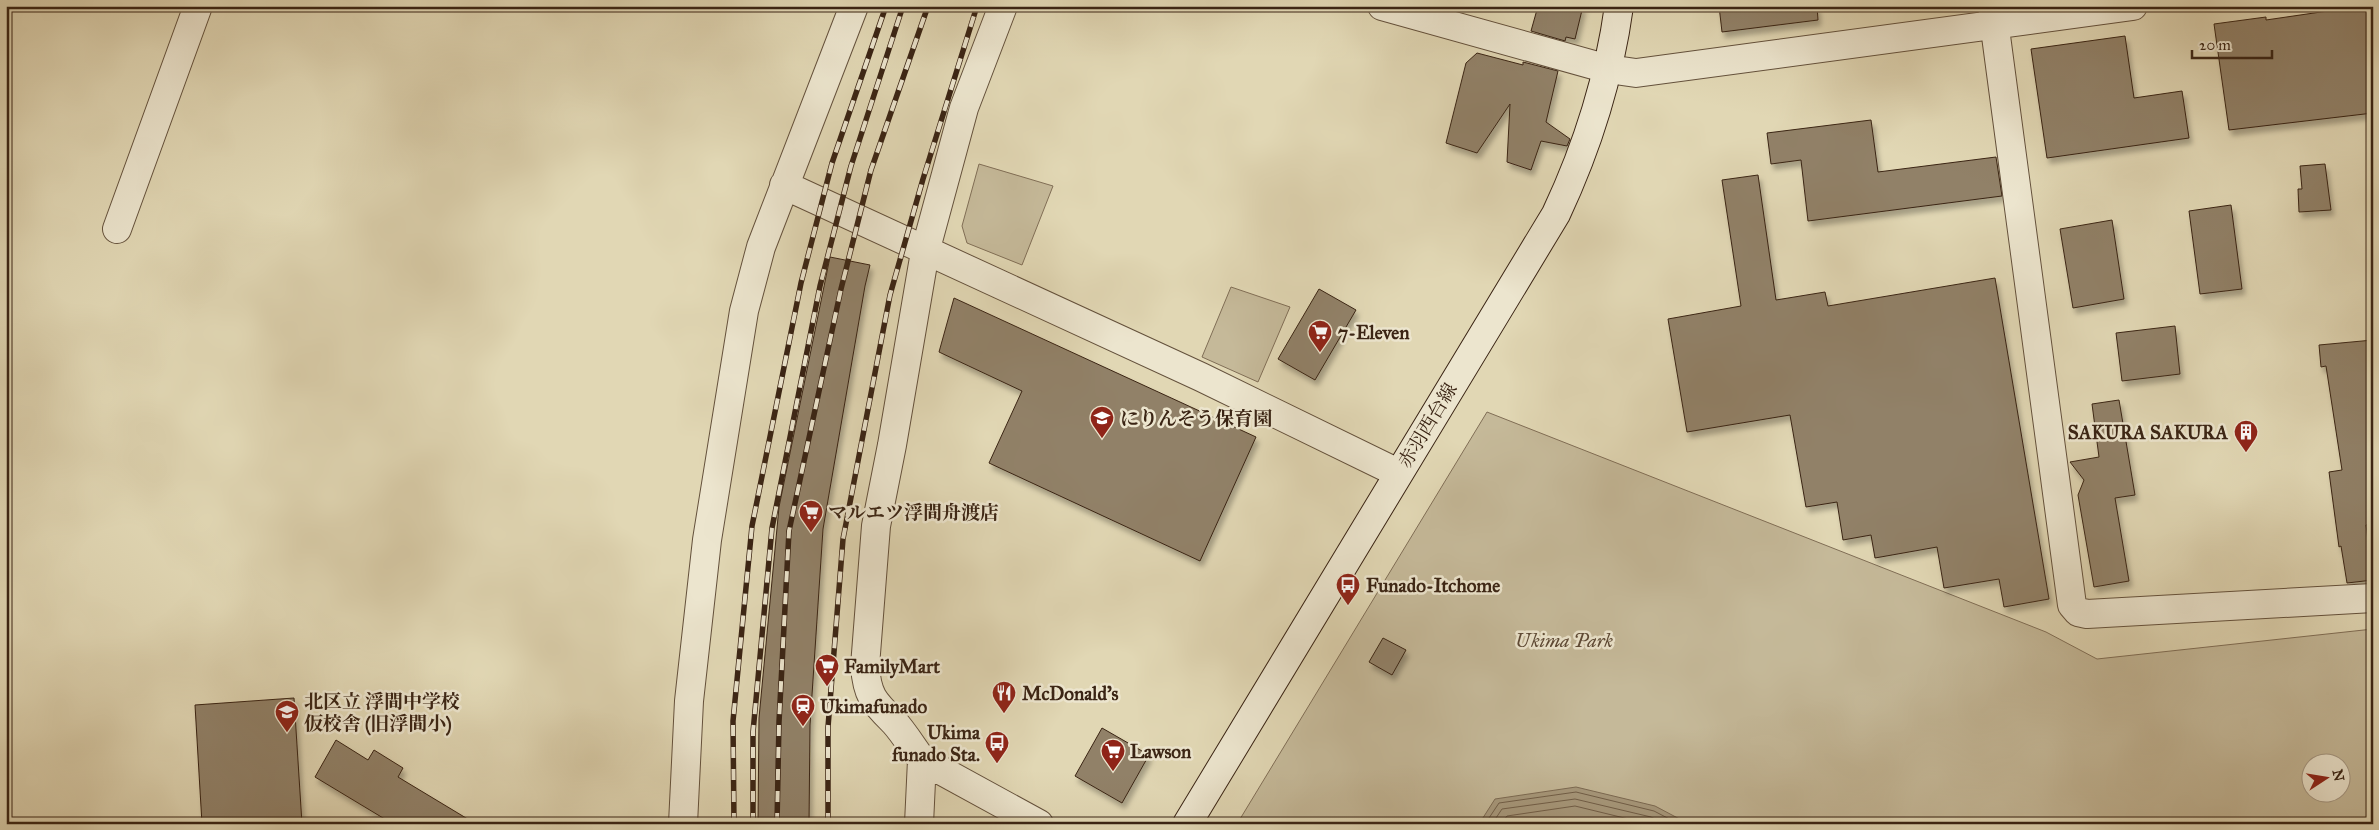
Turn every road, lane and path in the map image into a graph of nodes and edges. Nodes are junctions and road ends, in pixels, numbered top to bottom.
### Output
1 (198, 6) edge
2 (854, 6) edge
3 (1003, 6) edge
4 (1382, 6) edge
5 (1619, 6) edge
6 (2133, 6) edge
7 (1993, 15) edge
8 (1608, 69) junction
9 (784, 185) junction
10 (117, 229) dead end
11 (925, 252) junction
12 (1398, 473) junction
13 (2373, 598) edge
14 (922, 760) junction
15 (1032, 821) edge
16 (683, 824) edge
17 (920, 824) edge
18 (1186, 824) edge

1 - 10 street
2 - 9 street
3 - 11 street
4 - 8 street
5 - 8 street, 赤羽西台線
6 - 7 street
7 - 8 street
7 - 13 street
8 - 12 street, 赤羽西台線
9 - 11 street
9 - 16 street
11 - 12 street
11 - 14 street
12 - 18 street, 赤羽西台線
14 - 15 street
14 - 17 street

